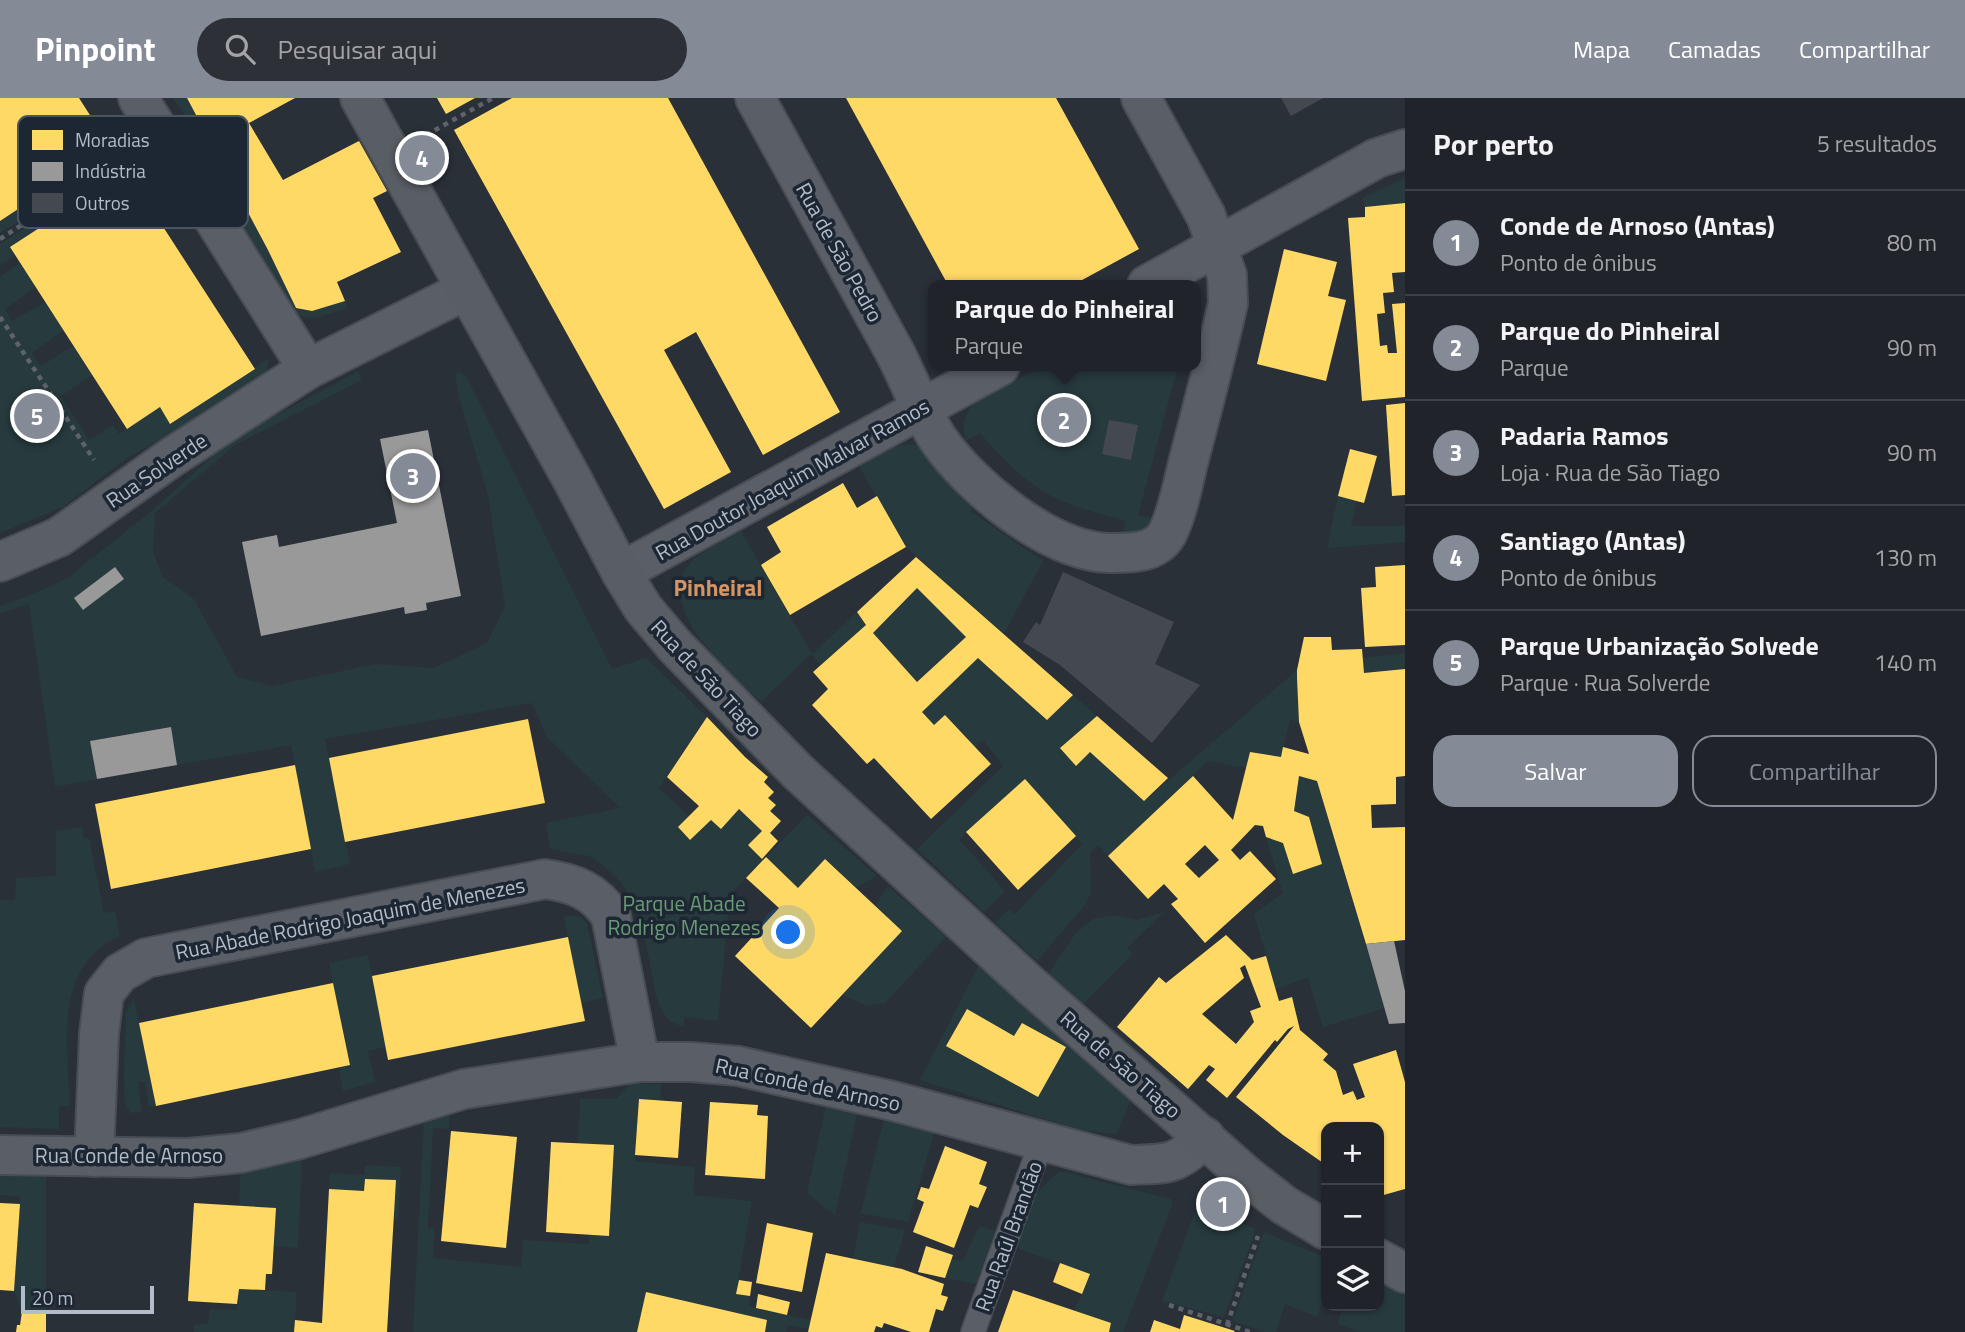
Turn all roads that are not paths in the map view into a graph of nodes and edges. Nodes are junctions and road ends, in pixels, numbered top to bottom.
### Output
1 (138, 98) edge
2 (360, 98) edge
3 (755, 98) edge
4 (1141, 98) edge
5 (150, 116) edge
6 (1405, 149) edge
7 (220, 228) edge
8 (1218, 246) junction
9 (1156, 280) edge
10 (466, 290) junction
11 (308, 369) junction
12 (991, 371) edge
13 (922, 408) junction
14 (0, 562) edge
15 (621, 572) junction
16 (640, 1062) junction
17 (1205, 1137) junction
18 (1042, 1140) junction
19 (0, 1155) edge
20 (94, 1157) junction
21 (1321, 1227) edge
22 (1384, 1262) edge
23 (1405, 1273) edge
24 (973, 1332) edge

1 - 5 street
2 - 10 main road, Rua de São Tiago
3 - 13 street, Rua de São Pedro
4 - 8 street, Rua de São Pedro
6 - 8 street
7 - 11 street
8 - 9 street
8 - 13 street, Rua de São Pedro
10 - 11 street, Rua Solverde
10 - 15 main road, Rua de São Tiago
11 - 14 street, Rua Solverde
12 - 13 street, Rua Doutor Joaquim Malvar Ramos
13 - 15 street, Rua Doutor Joaquim Malvar Ramos
15 - 17 main road, Rua de São Tiago
16 - 18 street, Rua Conde de Arnoso
16 - 20 street, Rua Conde de Arnoso
16 - 20 street, Rua Abade Rodrigo Joaquim de Menezes
17 - 18 street, Rua Conde de Arnoso
17 - 21 main road
18 - 24 lane, Rua Raúl Brandão
19 - 20 street, Rua Conde de Arnoso
22 - 23 main road

